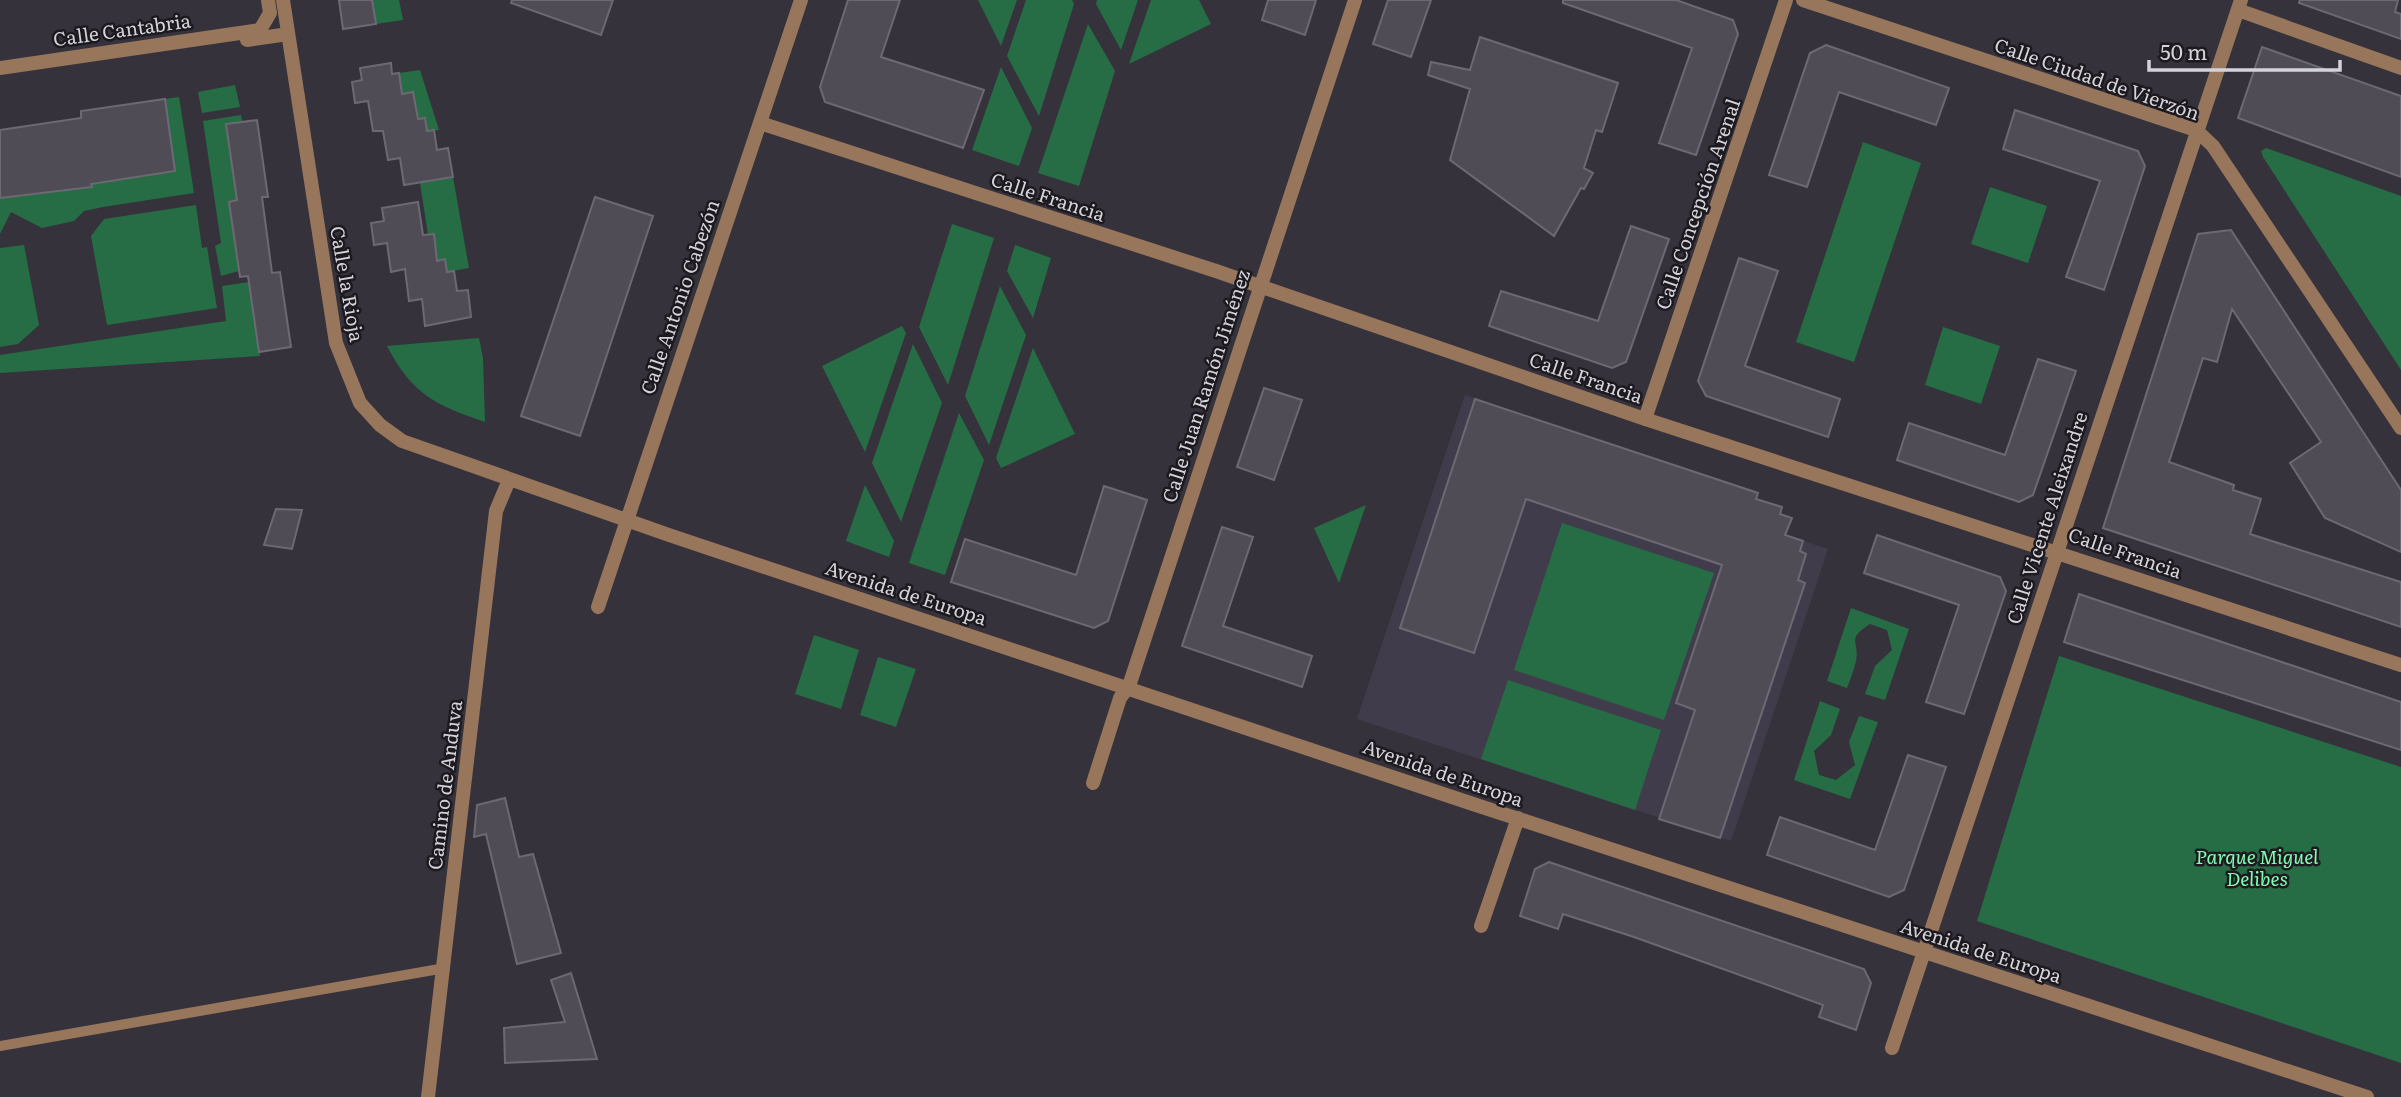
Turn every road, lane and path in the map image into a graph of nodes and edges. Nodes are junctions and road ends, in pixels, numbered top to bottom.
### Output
1 (268, 0) edge
2 (283, 0) edge
3 (801, 0) edge
4 (1355, 0) edge
5 (1786, 0) edge
6 (1803, 0) edge
7 (2239, 5) edge
8 (288, 34) junction
9 (0, 68) edge
10 (2401, 68) edge
11 (0, 77) edge
12 (760, 123) junction
13 (2196, 130) junction
14 (1260, 286) junction
15 (1646, 419) junction
16 (2401, 428) edge
17 (509, 480) junction
18 (627, 521) junction
19 (2056, 550) junction
20 (598, 607) dead end
21 (2401, 665) edge
22 (1129, 686) junction
23 (1093, 783) dead end
24 (1518, 818) junction
25 (1481, 926) dead end
26 (1924, 953) junction
27 (444, 968) junction
28 (0, 1046) edge
29 (1892, 1048) dead end
30 (428, 1097) edge
31 (2367, 1097) edge

1 - 9 street, Calle Cantabria
2 - 8 street, Calle la Rioja
3 - 12 street, Calle Antonio Cabezón
4 - 14 street, Calle Juan Ramón Jiménez
5 - 15 street, Calle Concepción Arenal
6 - 13 street, Calle Ciudad de Vierzón
7 - 10 street
7 - 13 street, Calle Vicente Aleixandre
8 - 11 street, Calle Cantabria
8 - 17 street, Calle la Rioja
12 - 14 street, Calle Francia
12 - 18 street, Calle Antonio Cabezón
13 - 16 street, Calle Ciudad de Vierzón
13 - 19 street, Calle Vicente Aleixandre
14 - 15 street, Calle Francia
14 - 22 street, Calle Juan Ramón Jiménez
15 - 19 street, Calle Francia
17 - 18 street, Avenida de Europa
17 - 27 street, Camino de Anduva
18 - 20 street, Calle Antonio Cabezón
18 - 22 street, Avenida de Europa
19 - 21 street, Calle Francia
19 - 26 street, Calle Vicente Aleixandre
22 - 23 street, Calle Juan Ramón Jiménez
22 - 24 street, Avenida de Europa
24 - 25 street
24 - 26 street, Avenida de Europa
26 - 29 street, Calle Vicente Aleixandre
26 - 31 street, Avenida de Europa
27 - 28 lane
27 - 30 street, Camino de Anduva

